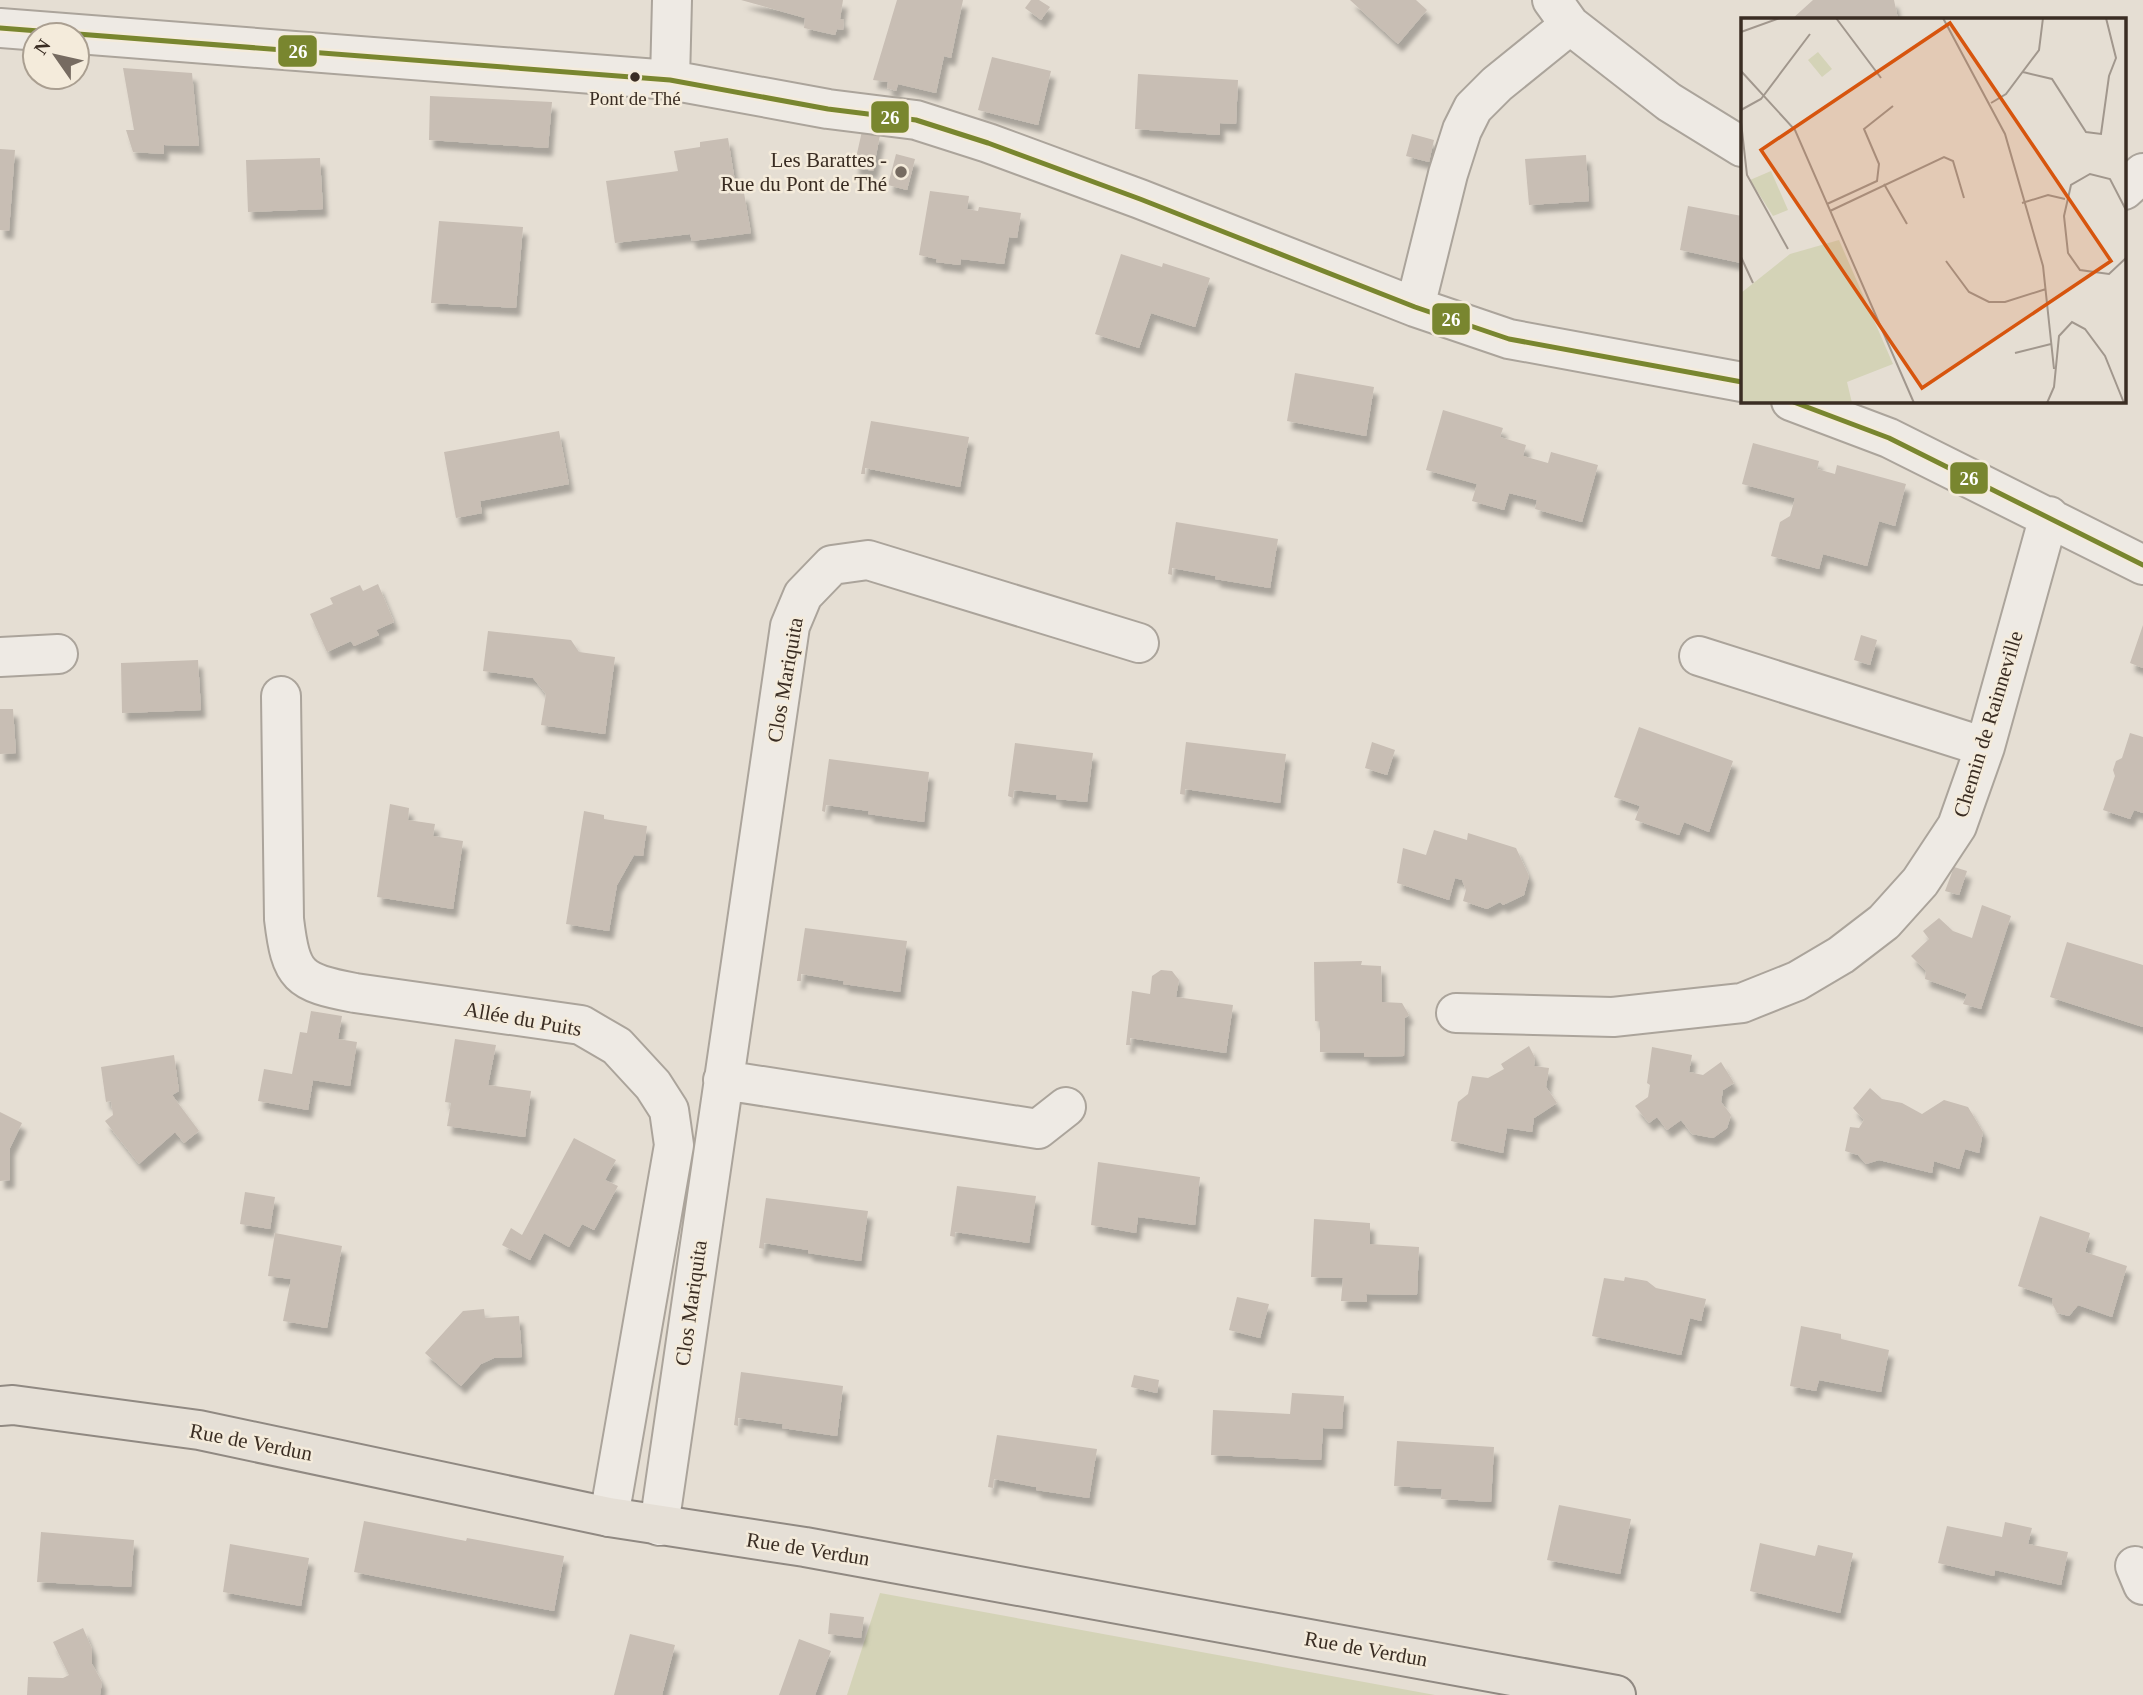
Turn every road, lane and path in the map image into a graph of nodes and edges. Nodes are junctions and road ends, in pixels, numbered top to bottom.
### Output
1 (672, 0) edge
2 (1561, 13) edge
3 (0, 28) edge
4 (670, 79) junction
5 (1741, 146) edge
6 (2143, 173) edge
7 (2126, 188) edge
8 (1415, 307) junction
9 (1741, 382) edge
10 (1794, 402) edge
11 (2049, 516) junction
12 (2143, 565) edge
13 (1139, 643) dead end
14 (58, 654) dead end
15 (1699, 656) dead end
16 (0, 657) edge
17 (281, 696) dead end
18 (1985, 747) junction
19 (1456, 1013) dead end
20 (723, 1080) junction
21 (1066, 1107) dead end
22 (0, 1406) edge
23 (609, 1517) junction
24 (659, 1526) junction
25 (1616, 1695) edge

1 - 4 street
2 - 5 street
2 - 8 street
3 - 4 street
4 - 8 street
6 - 7 street
8 - 9 street
10 - 11 street
11 - 12 street
11 - 18 street, Chemin de Rainneville
13 - 20 street, Clos Mariquita
14 - 16 street
15 - 18 street
17 - 23 street, Allée du Puits
18 - 19 street, Chemin de Rainneville
20 - 21 street
20 - 24 street, Clos Mariquita
22 - 23 main road, Rue de Verdun
23 - 24 main road, Rue de Verdun
24 - 25 main road, Rue de Verdun

